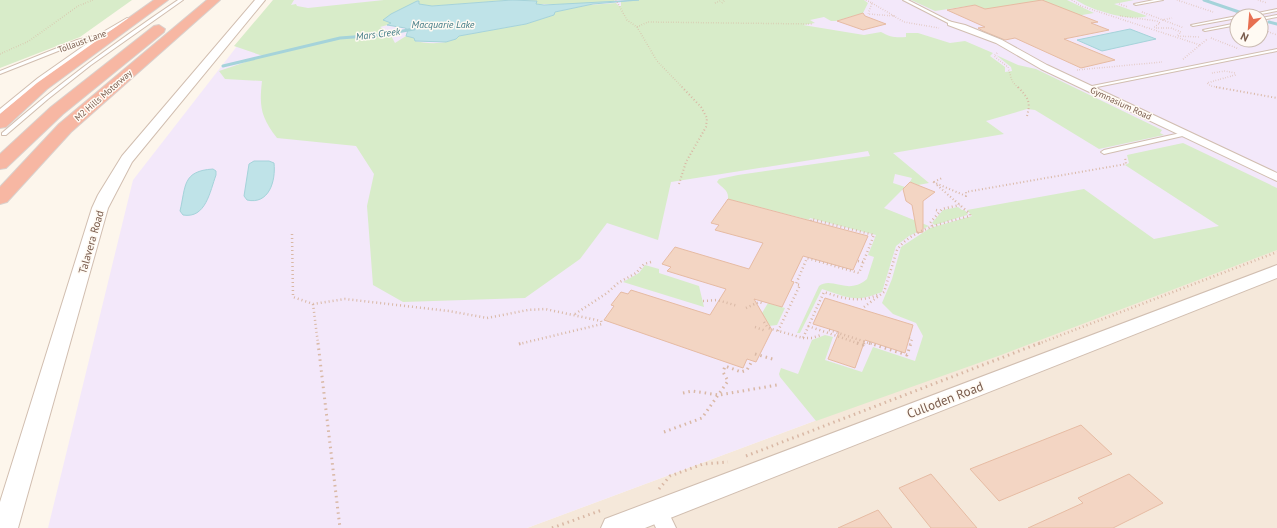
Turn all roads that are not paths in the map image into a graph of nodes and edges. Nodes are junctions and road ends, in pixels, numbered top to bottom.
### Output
1 (160, 0) edge
2 (181, 0) edge
3 (194, 0) edge
4 (214, 0) edge
5 (260, 0) edge
6 (905, 0) edge
7 (1161, 0) edge
8 (1136, 4) dead end
9 (1229, 18) edge
10 (1193, 25) dead end
11 (948, 26) joint
12 (1229, 26) edge
13 (1205, 30) dead end
14 (107, 32) junction
15 (174, 34) junction
16 (151, 35) junction
17 (1277, 50) edge
18 (0, 73) edge
19 (1087, 88) junction
20 (0, 112) edge
21 (2, 128) edge
22 (1185, 134) junction
23 (1104, 152) dead end
24 (0, 164) edge
25 (1277, 178) edge
26 (0, 198) edge
27 (1277, 271) edge
28 (661, 510) edge
29 (610, 518) edge
30 (5, 528) edge

1 - 14 lane, Tollaust Lane
1 - 21 highway
2 - 21 lane
3 - 16 highway, M2 Hills Motorway
4 - 15 highway, M2 Hills Motorway
5 - 30 street, Talavera Road
6 - 11 lane, Gymnasium Road
7 - 8 lane
9 - 10 lane
11 - 19 street, Gymnasium Road
12 - 13 lane
14 - 18 lane, Tollaust Lane
14 - 20 lane
15 - 16 lane
15 - 26 highway, M2 Hills Motorway
16 - 24 highway, M2 Hills Motorway
17 - 19 lane
19 - 22 street, Gymnasium Road
22 - 23 lane
22 - 25 street, Gymnasium Road
27 - 28 street, Culloden Road
28 - 29 street, Culloden Road

